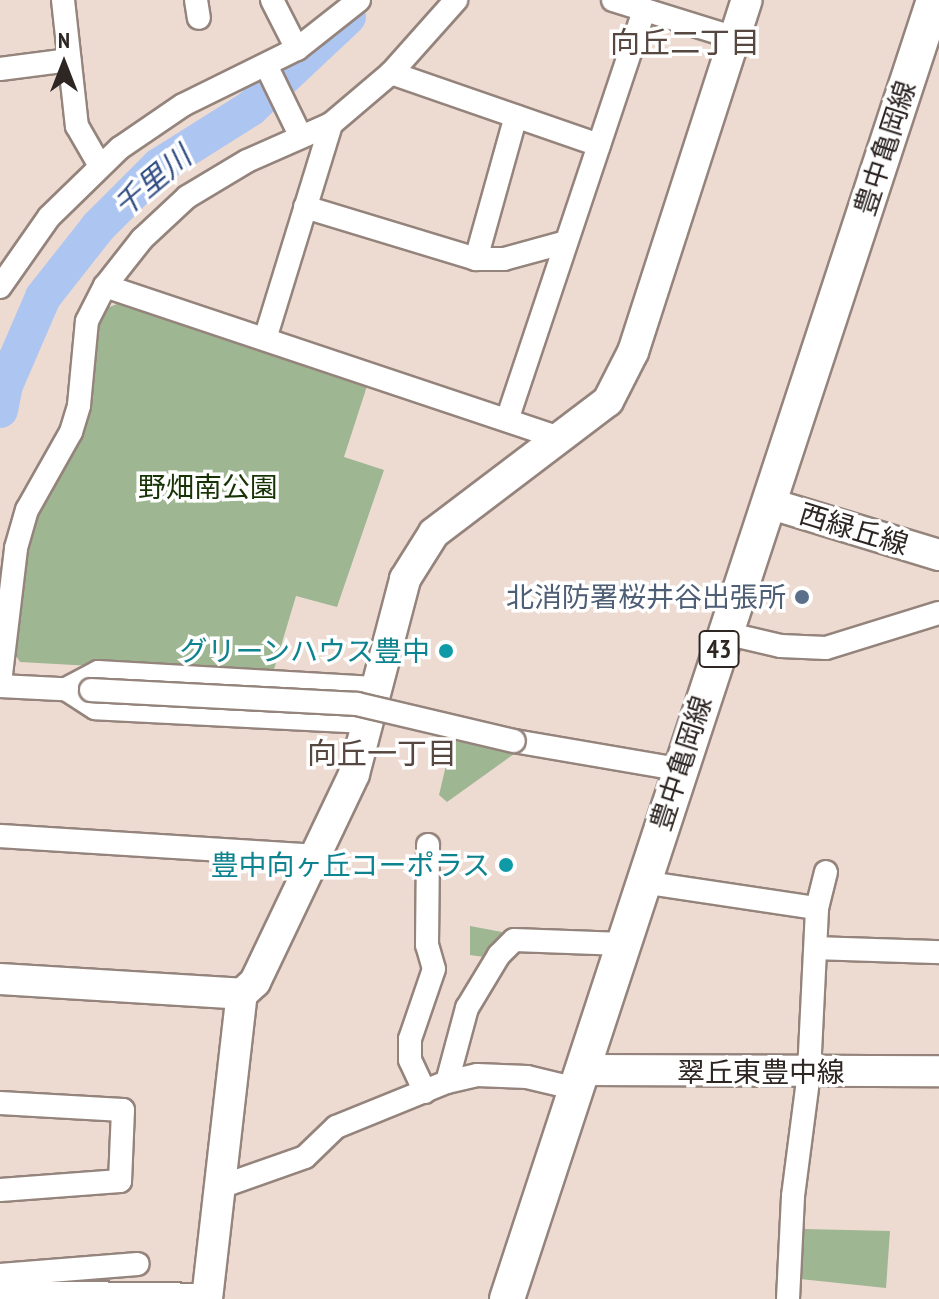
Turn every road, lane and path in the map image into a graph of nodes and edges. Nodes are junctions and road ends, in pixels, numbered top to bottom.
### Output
1 (63, 0) edge
2 (272, 0) edge
3 (359, 0) edge
4 (456, 0) edge
5 (613, 0) edge
6 (747, 0) edge
7 (934, 0) edge
8 (644, 10) junction
9 (735, 38) junction
10 (297, 49) junction
11 (69, 60) junction
12 (266, 65) junction
13 (0, 69) edge
14 (391, 73) junction
15 (516, 116) junction
16 (331, 124) junction
17 (300, 135) junction
18 (599, 145) junction
19 (100, 166) junction
20 (305, 207) junction
21 (566, 242) junction
22 (476, 259) junction
23 (105, 286) junction
24 (0, 287) edge
25 (265, 339) junction
26 (507, 420) junction
27 (563, 439) junction
28 (768, 503) junction
29 (939, 555) edge
30 (939, 613) edge
31 (725, 633) junction
32 (0, 684) edge
33 (375, 688) junction
34 (66, 689) junction
35 (367, 722) junction
36 (678, 769) junction
37 (0, 836) edge
38 (428, 845) dead end
39 (315, 856) junction
40 (826, 872) dead end
41 (642, 882) junction
42 (817, 908) junction
43 (623, 944) junction
44 (817, 948) junction
45 (939, 952) edge
46 (0, 979) edge
47 (242, 994) junction
48 (939, 1071) edge
49 (809, 1073) junction
50 (580, 1079) junction
51 (447, 1082) junction
52 (425, 1092) junction
53 (0, 1103) edge
54 (220, 1187) junction
55 (0, 1190) edge
56 (138, 1264) dead end
57 (0, 1275) edge
58 (0, 1292) edge
59 (207, 1297) edge
60 (507, 1299) edge
61 (788, 1299) edge

1 - 11 street
2 - 10 street
3 - 10 street
4 - 14 street
5 - 8 street
6 - 9 street
7 - 28 main road, 豊中亀岡線 / 43
8 - 9 street
8 - 18 street
9 - 27 street
10 - 12 street
11 - 13 street
11 - 19 street
12 - 17 street
12 - 19 street
14 - 15 street
14 - 16 street
15 - 18 street
15 - 22 street
16 - 17 street
16 - 20 street
17 - 23 street
18 - 21 street
19 - 24 street
20 - 22 street
20 - 25 street
21 - 22 street
21 - 26 street
23 - 25 street
23 - 32 street
25 - 26 street
26 - 27 street
27 - 33 street
28 - 29 street, 西緑丘線
28 - 31 main road, 豊中亀岡線 / 43
30 - 31 street
31 - 36 main road, 豊中亀岡線 / 43
32 - 34 street
33 - 34 street
33 - 35 street
34 - 35 street
34 - 36 street, bridge
35 - 39 street
36 - 41 main road, 豊中亀岡線 / 43
37 - 39 street
38 - 52 street
39 - 47 street
40 - 42 street
41 - 42 street
41 - 43 main road, 豊中亀岡線 / 43
42 - 44 street
43 - 50 main road, 豊中亀岡線 / 43
43 - 51 street
44 - 45 street
44 - 49 street
46 - 47 street
47 - 54 street
48 - 49 street, 翠丘東豊中線
49 - 50 street, 翠丘東豊中線
49 - 61 street
50 - 51 street
50 - 60 main road, 豊中亀岡線 / 43
51 - 52 street
52 - 54 street
53 - 55 street
54 - 59 street
56 - 57 street
58 - 59 street

